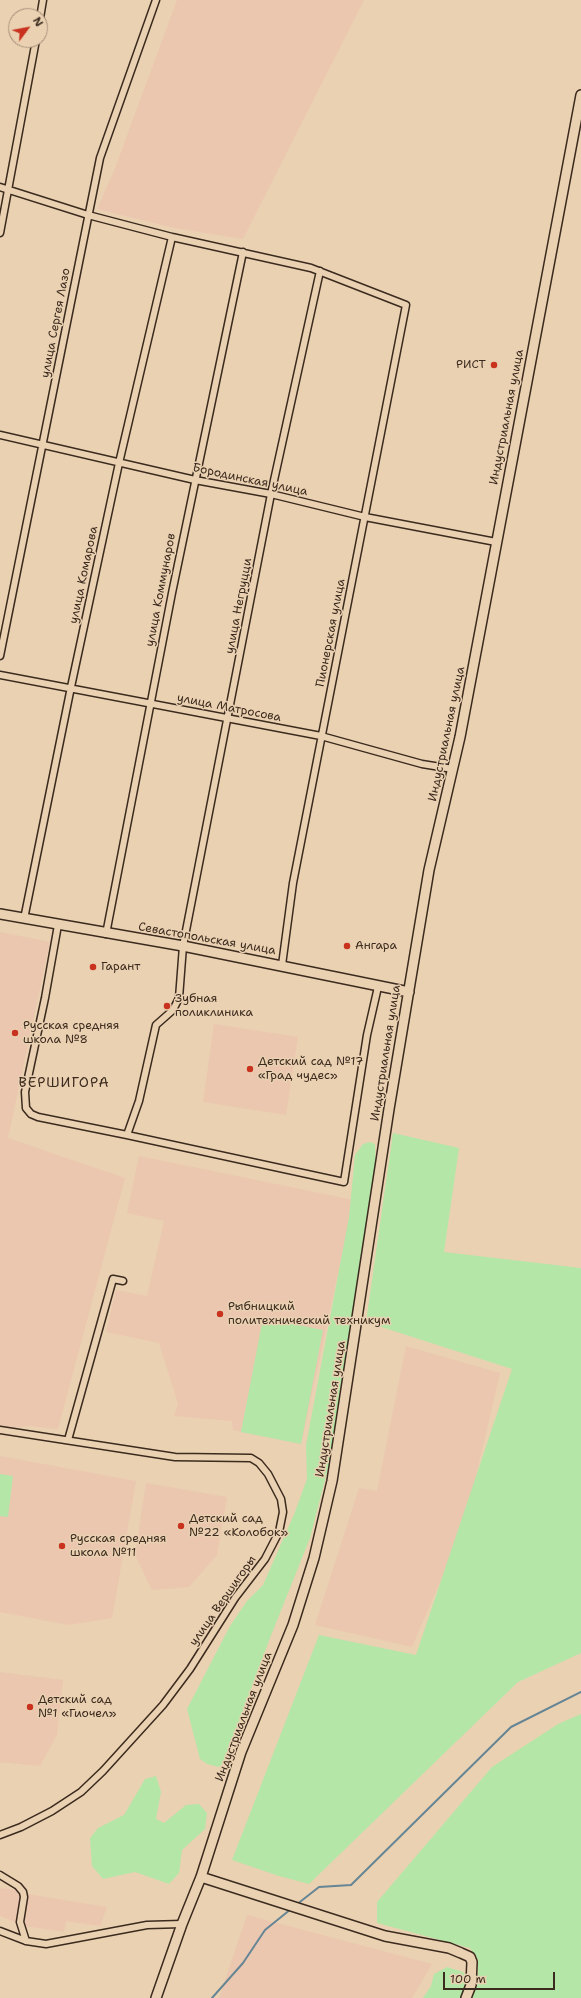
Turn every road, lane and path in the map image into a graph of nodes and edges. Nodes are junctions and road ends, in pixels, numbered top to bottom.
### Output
1 (156, 0) edge
2 (35, 48) edge
3 (581, 95) edge
4 (0, 187) edge
5 (9, 189) junction
6 (88, 215) junction
7 (0, 233) edge
8 (172, 237) junction
9 (243, 252) junction
10 (320, 271) junction
11 (0, 435) edge
12 (44, 444) junction
13 (119, 463) junction
14 (195, 480) junction
15 (272, 494) junction
16 (365, 517) junction
17 (496, 542) junction
18 (0, 656) edge
19 (0, 675) edge
20 (71, 687) junction
21 (150, 704) junction
22 (229, 719) junction
23 (321, 736) junction
24 (453, 769) junction
25 (0, 914) edge
26 (24, 919) junction
27 (58, 925) junction
28 (106, 934) junction
29 (183, 946) junction
30 (282, 965) junction
31 (378, 987) junction
32 (409, 992) junction
33 (127, 1135) junction
34 (123, 1281) dead end
35 (0, 1430) edge
36 (68, 1440) junction
37 (0, 1835) edge
38 (0, 1875) edge
39 (202, 1877) junction
40 (182, 1924) junction
41 (0, 1931) edge
42 (26, 1941) junction
43 (156, 1998) edge
44 (466, 1998) edge

1 - 6 street, улица Сергея Лазо
2 - 5 street
3 - 17 main road, Индустриальная улица
4 - 5 street
5 - 6 street
5 - 7 street
6 - 8 street
6 - 12 street, улица Сергея Лазо
8 - 9 street
8 - 13 street, улица Комарова
9 - 10 street
9 - 14 street, улица Коммунаров
10 - 15 street, улица Негруцци
10 - 16 street, Пионерская улица
11 - 12 street, Бородинская улица
12 - 13 street, Бородинская улица
12 - 18 street, улица Сергея Лазо
13 - 14 street, Бородинская улица
13 - 20 street, улица Комарова
14 - 15 street, Бородинская улица
14 - 21 street, улица Коммунаров
15 - 16 street, Бородинская улица
15 - 22 street, улица Негруцци
16 - 17 street, Бородинская улица
16 - 23 street, Пионерская улица
17 - 24 main road, Индустриальная улица
19 - 20 street, улица Матросова
20 - 21 street, улица Матросова
20 - 26 street, улица Комарова
21 - 22 street, улица Матросова
21 - 28 street, улица Коммунаров
22 - 23 street, улица Матросова
22 - 29 street, улица Негруцци
23 - 24 street, улица Матросова
23 - 30 street, Пионерская улица
24 - 32 main road, Индустриальная улица
25 - 26 main road, Севастопольская улица
26 - 27 main road, Севастопольская улица
27 - 28 main road, Севастопольская улица
27 - 33 street
28 - 29 main road, Севастопольская улица
29 - 30 main road, Севастопольская улица
29 - 33 street, улица Негруцци
30 - 31 main road, Севастопольская улица
31 - 32 main road, Севастопольская улица
31 - 33 street
32 - 39 main road, Индустриальная улица
34 - 36 street
35 - 36 street, улица Вершигоры
36 - 37 street, улица Вершигоры
38 - 42 street
39 - 40 main road, Индустриальная улица
39 - 44 main road
40 - 42 street
40 - 43 main road, Индустриальная улица
41 - 42 street

